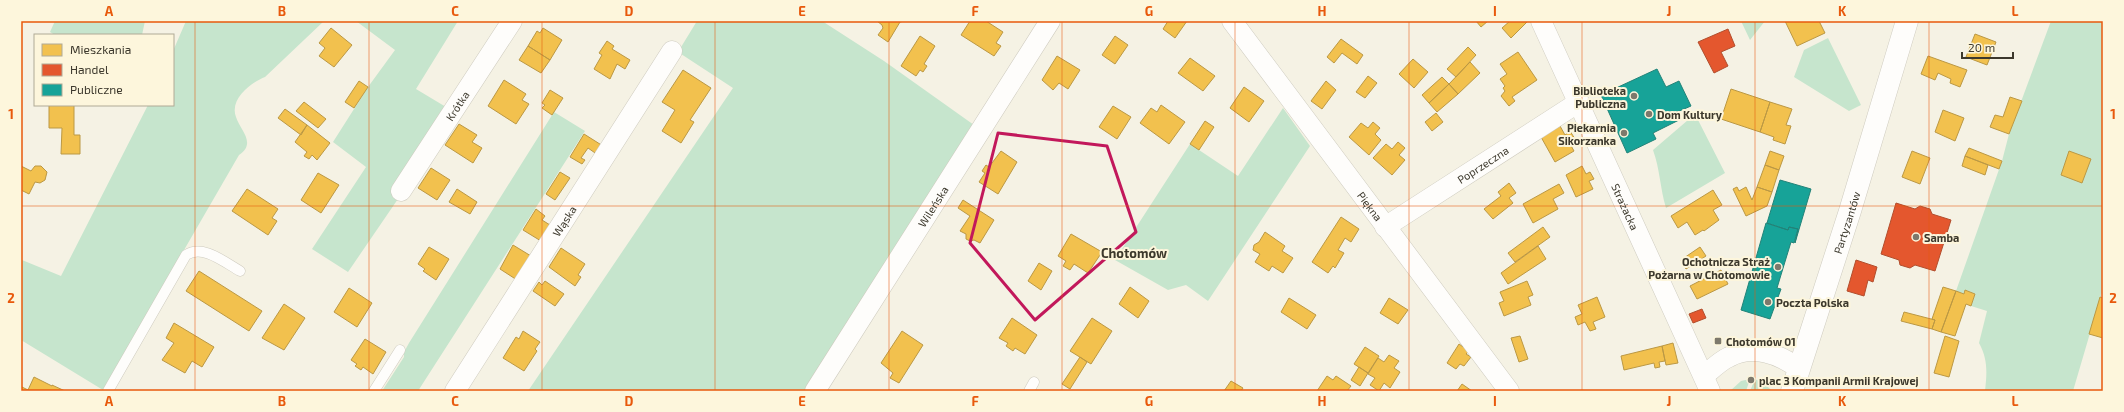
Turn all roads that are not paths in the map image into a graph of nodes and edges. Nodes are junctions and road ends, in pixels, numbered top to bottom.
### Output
1 (512, 21) edge
2 (1050, 21) edge
3 (1232, 21) edge
4 (1541, 21) edge
5 (1907, 21) edge
6 (672, 51) dead end
7 (1579, 102) junction
8 (402, 191) dead end
9 (1385, 226) junction
10 (240, 271) dead end
11 (400, 350) dead end
12 (1799, 369) junction
13 (1034, 382) dead end
14 (1707, 384) edge
15 (108, 391) edge
16 (374, 391) edge
17 (455, 391) edge
18 (815, 391) edge
19 (1028, 391) edge
20 (1509, 391) edge
21 (1792, 391) edge

1 - 8 street, Krótka
2 - 18 street, Wileńska
3 - 9 street, Piękna
4 - 7 street, Strażacka
5 - 12 street, Partyzantów
6 - 17 street, Wąska
7 - 9 street, Poprzeczna
7 - 14 street, Strażacka
9 - 20 street, Piękna
10 - 15 lane
11 - 16 lane
12 - 14 street
12 - 21 street, Partyzantów
13 - 19 lane

